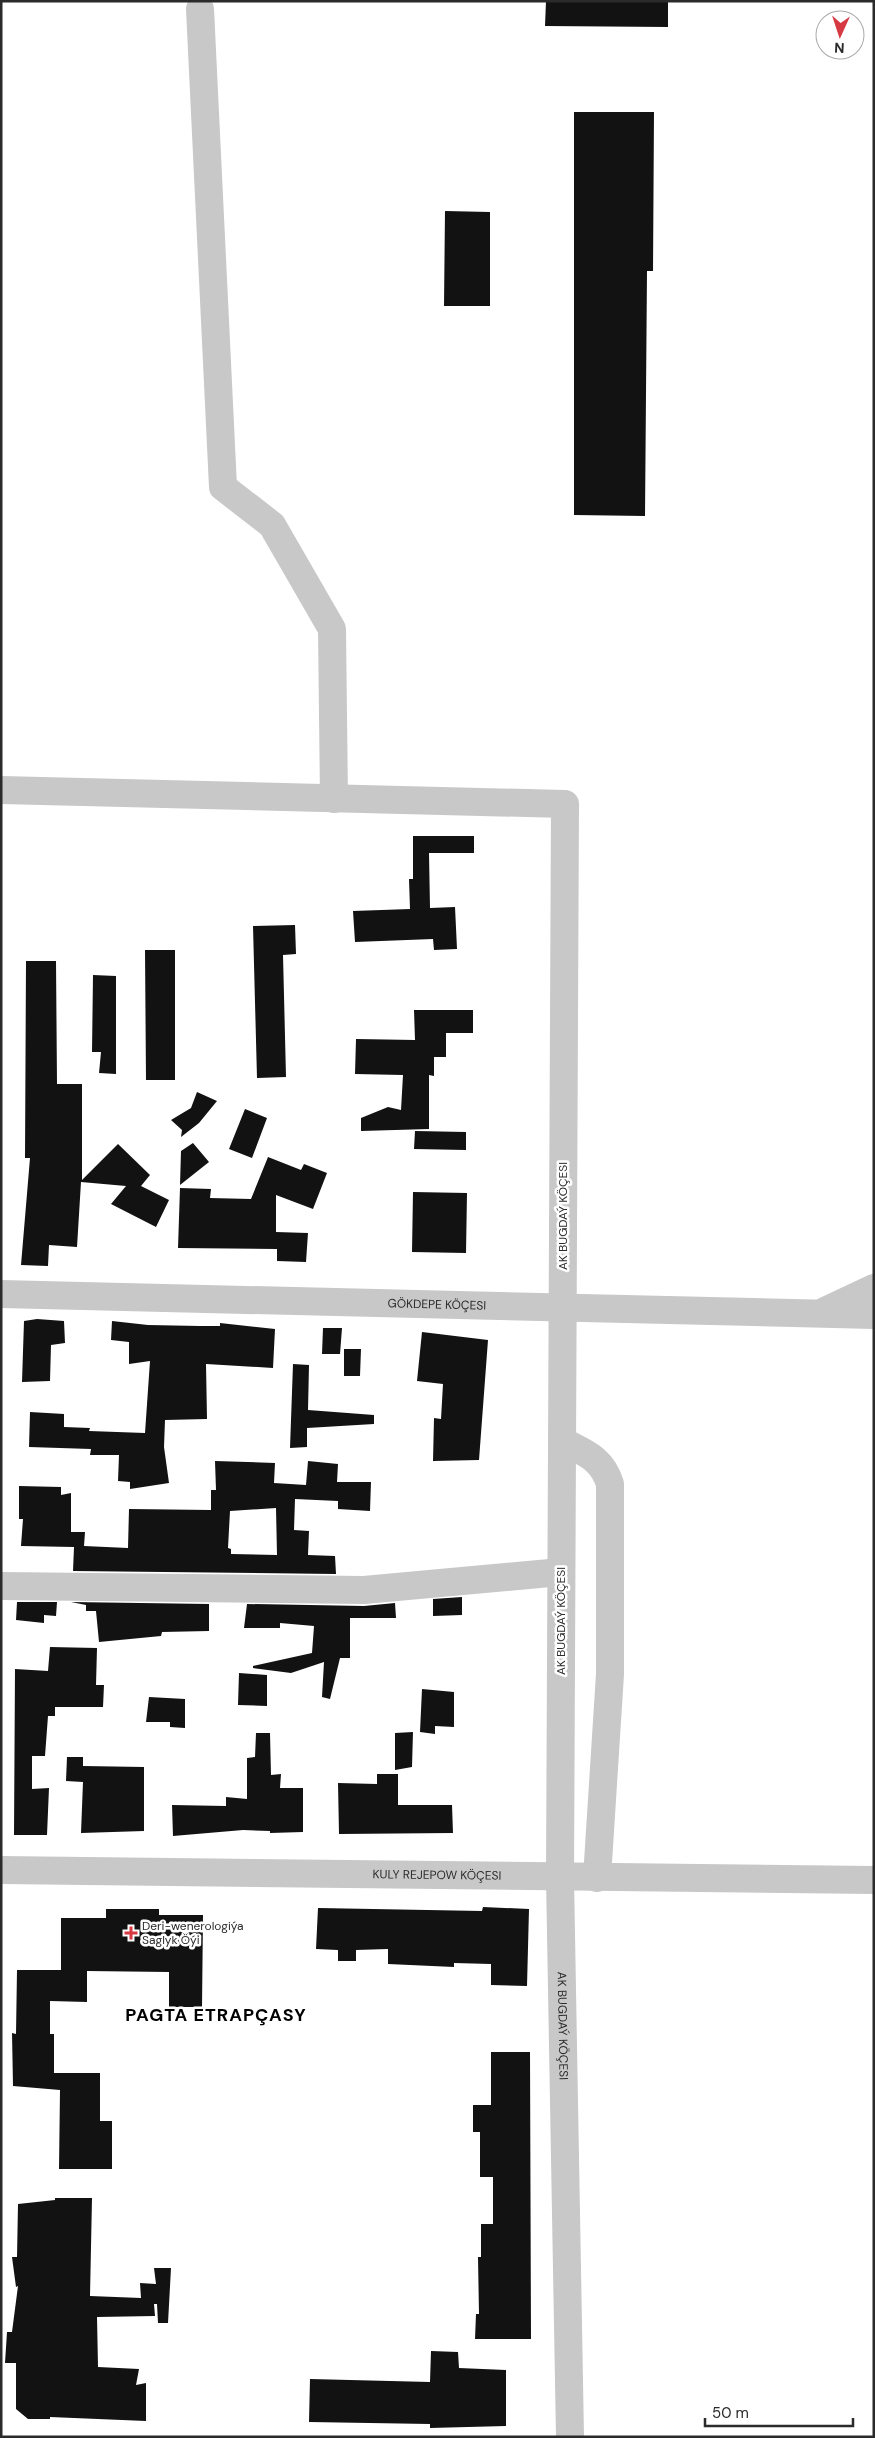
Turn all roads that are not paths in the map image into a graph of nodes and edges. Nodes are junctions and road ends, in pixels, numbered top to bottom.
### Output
1 (200, 9) dead end
2 (1, 790) edge
3 (334, 799) junction
4 (874, 1288) edge
5 (1, 1294) edge
6 (562, 1307) junction
7 (822, 1313) junction
8 (874, 1315) edge
9 (562, 1441) junction
10 (561, 1572) junction
11 (1, 1586) edge
12 (1, 1870) edge
13 (560, 1878) junction
14 (597, 1878) junction
15 (874, 1880) edge
16 (570, 2437) edge

1 - 3 street
2 - 3 street
3 - 6 street, AK BUGDAÝ KÖÇESI
4 - 7 street
5 - 6 street, GÖKDEPE KÖÇESI
6 - 7 street, GÖKDEPE KÖÇESI
6 - 9 street, AK BUGDAÝ KÖÇESI
7 - 8 street, GÖKDEPE KÖÇESI
9 - 10 street, AK BUGDAÝ KÖÇESI
9 - 14 street
10 - 11 street
10 - 13 street, AK BUGDAÝ KÖÇESI
12 - 13 street, KULY REJEPOW KÖÇESI
13 - 14 street, KULY REJEPOW KÖÇESI
13 - 16 street, AK BUGDAÝ KÖÇESI
14 - 15 street, KULY REJEPOW KÖÇESI

